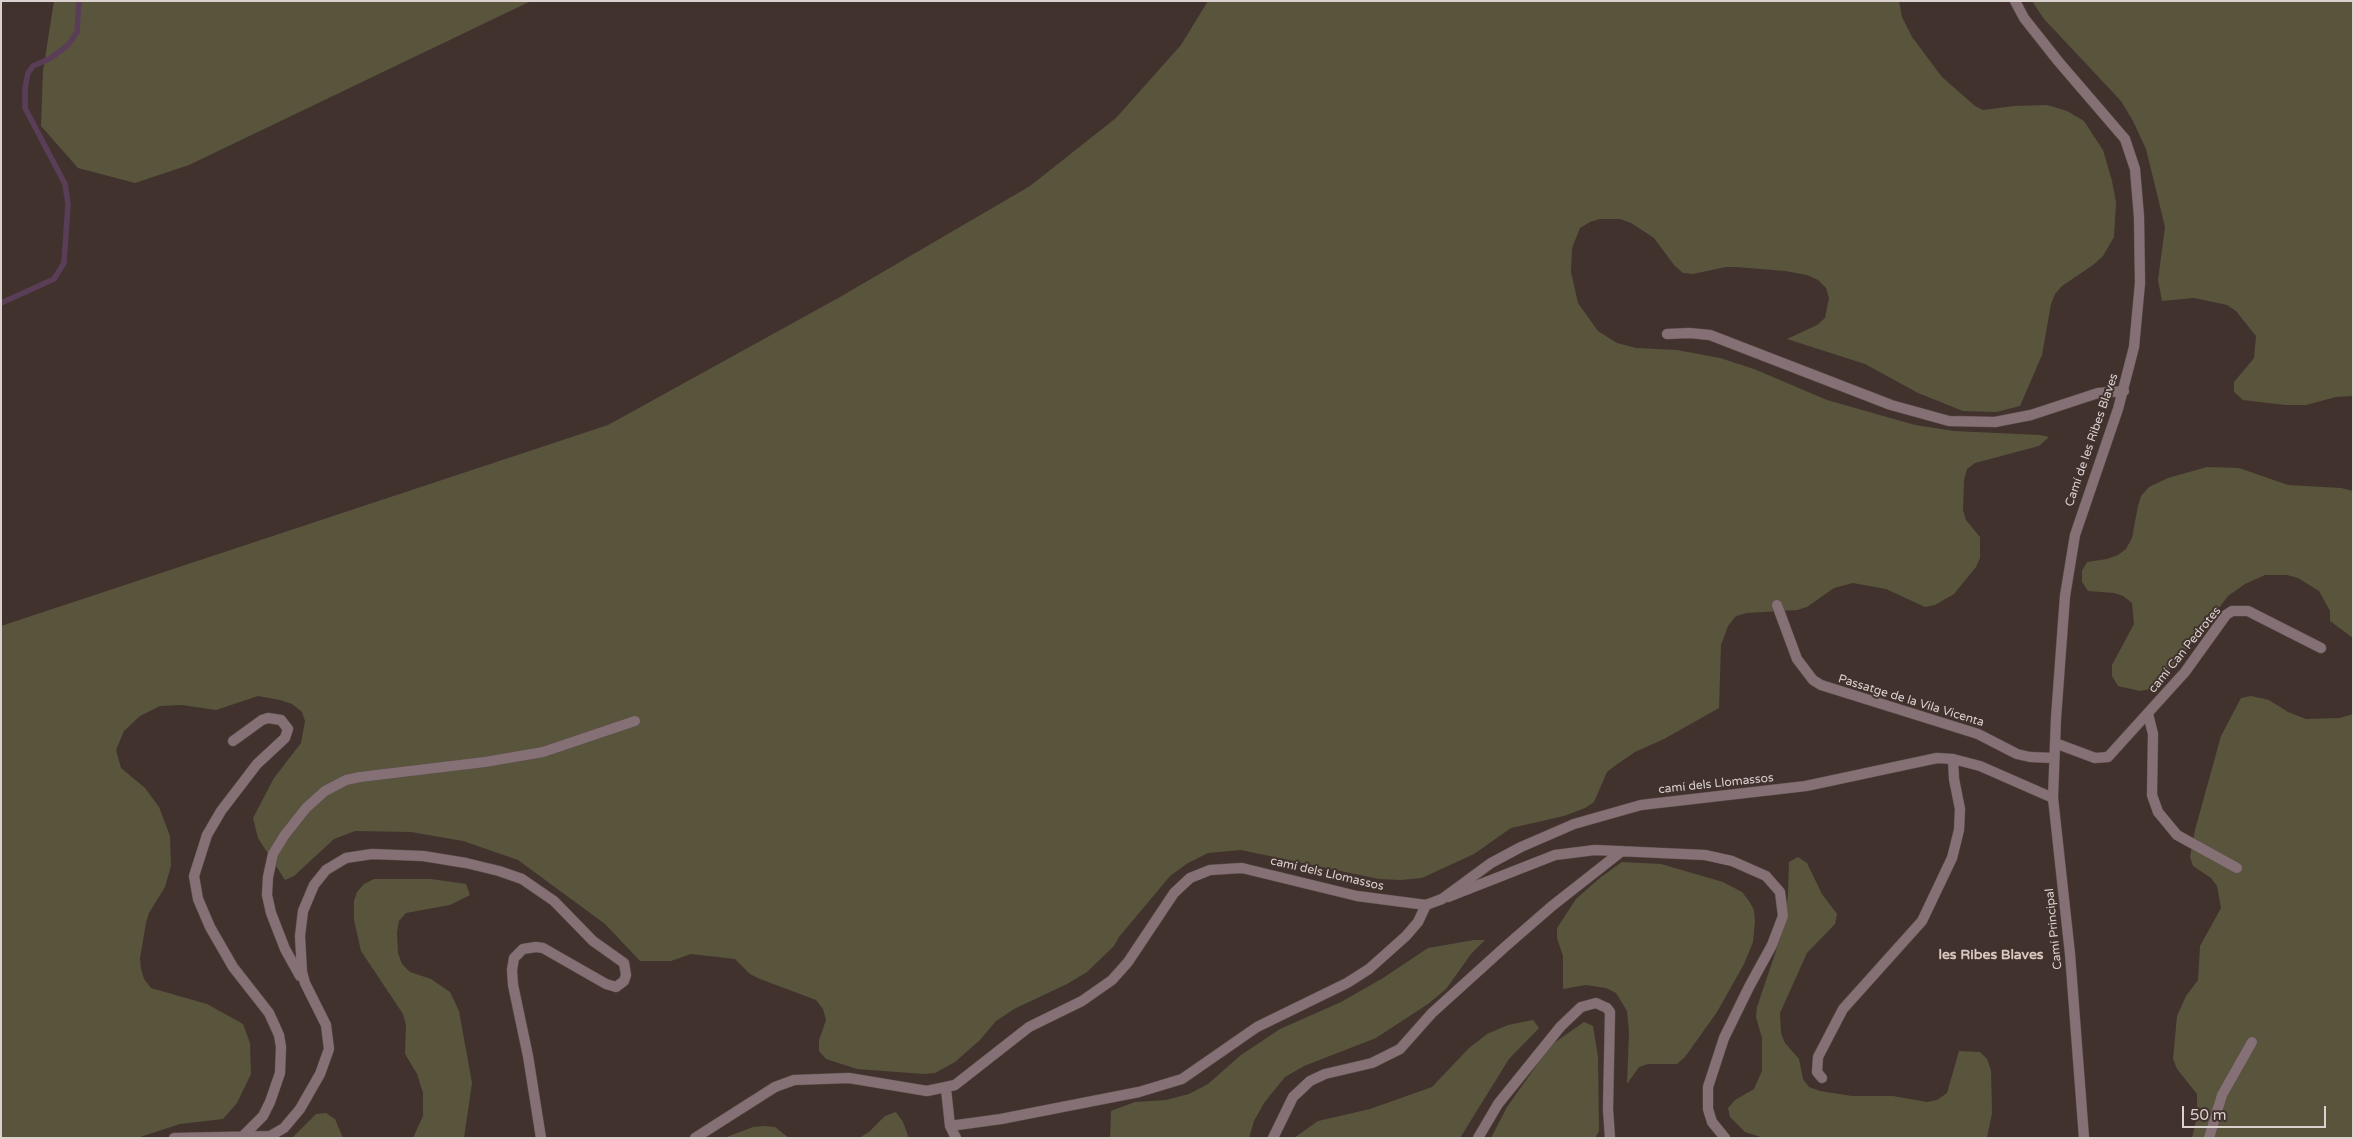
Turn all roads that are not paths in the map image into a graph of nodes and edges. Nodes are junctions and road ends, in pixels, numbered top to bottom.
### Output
1 (2015, 1) edge
2 (1667, 334) dead end
3 (2124, 391) junction
4 (1777, 605) dead end
5 (2322, 648) dead end
6 (2148, 714) junction
7 (2056, 718) joint
8 (635, 722) dead end
9 (234, 741) dead end
10 (2055, 744) junction
11 (2054, 758) junction
12 (1953, 759) junction
13 (2053, 798) junction
14 (1622, 851) junction
15 (2237, 868) dead end
16 (1442, 899) junction
17 (1426, 905) junction
18 (305, 984) junction
19 (2252, 1042) dead end
20 (1822, 1078) dead end
21 (946, 1089) junction
22 (950, 1126) junction
23 (242, 1137) edge
24 (174, 1138) edge
25 (540, 1138) edge
26 (695, 1138) edge
27 (956, 1138) edge
28 (1273, 1138) edge
29 (1478, 1138) edge
30 (1610, 1138) edge
31 (1725, 1138) edge
32 (2084, 1138) edge
33 (2209, 1138) edge

1 - 3 street, Camí de les Ribes Blaves
2 - 3 street
3 - 7 street, Camí de les Ribes Blaves
4 - 11 street, Passatge de la Vila Vicenta
5 - 6 street, camí Can Pedrotes
6 - 10 street, camí Can Pedrotes
6 - 15 street
7 - 10 street, Camí Principal
8 - 18 street
9 - 23 street
10 - 11 street, Camí Principal
11 - 13 street, Camí Principal
12 - 13 street, camí dels Llomassos
12 - 16 street, camí dels Llomassos
12 - 20 street
13 - 32 street, Camí Principal
14 - 16 street
14 - 28 street
14 - 31 street
16 - 17 street, camí dels Llomassos
17 - 21 street, camí dels Llomassos
17 - 22 street
18 - 23 street
18 - 25 street
19 - 33 street
21 - 22 street
21 - 26 street, camí dels Llomassos
22 - 27 street
23 - 24 street
29 - 30 street

